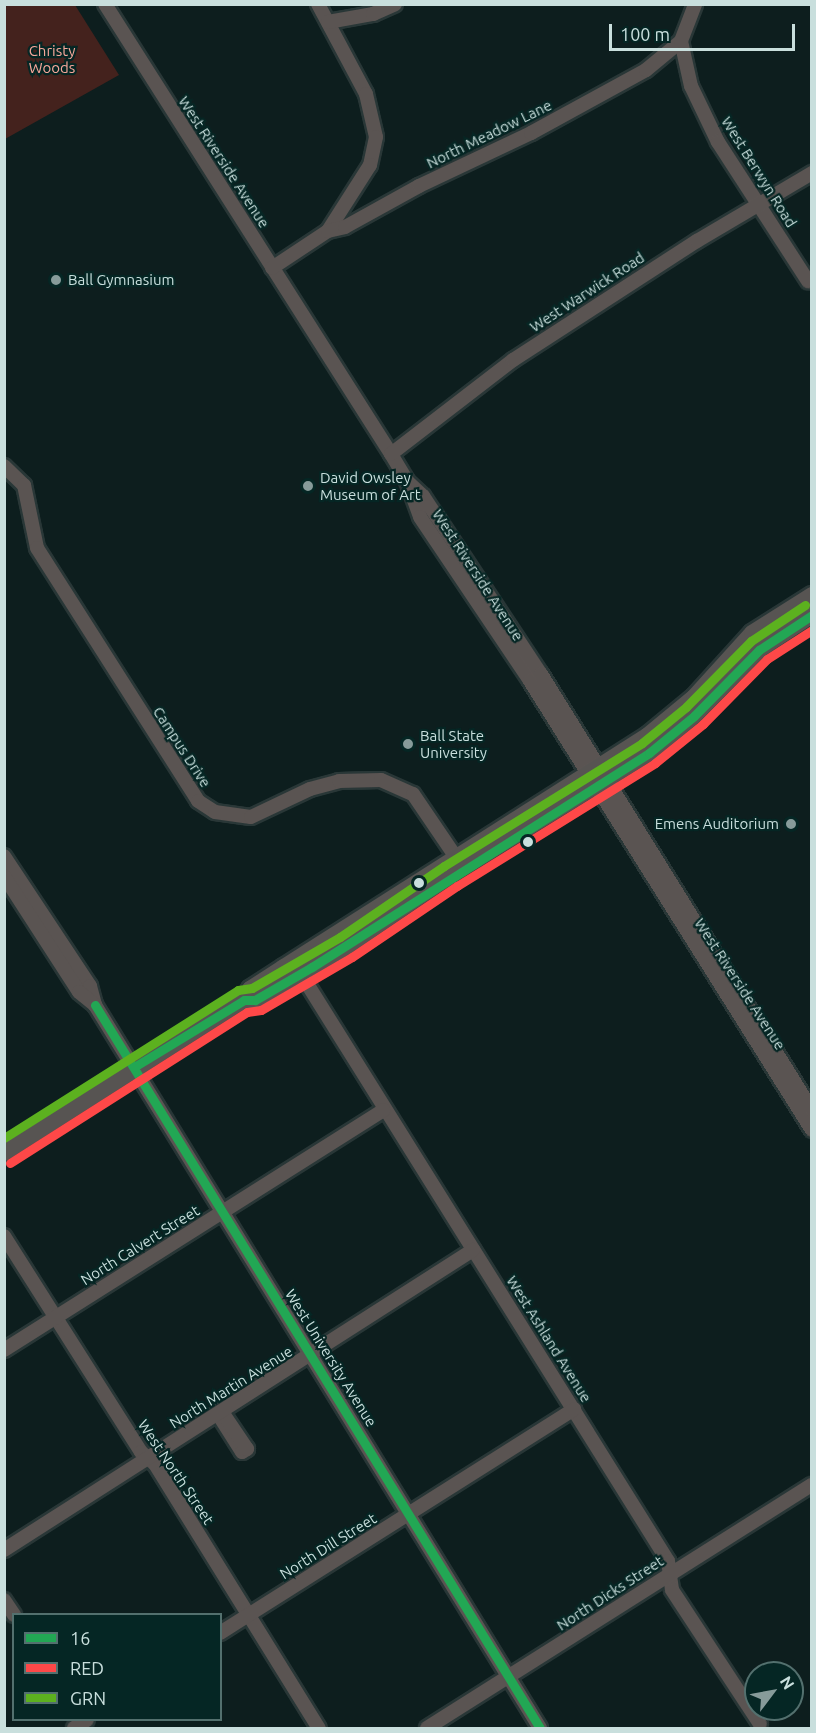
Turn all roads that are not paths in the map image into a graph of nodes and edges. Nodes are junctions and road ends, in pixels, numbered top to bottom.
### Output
1 (105, 4) edge
2 (318, 4) edge
3 (395, 4) edge
4 (695, 4) edge
5 (328, 22) junction
6 (681, 41) junction
7 (812, 173) edge
8 (758, 203) junction
9 (328, 231) junction
10 (272, 268) junction
11 (808, 281) dead end
12 (391, 454) junction
13 (4, 466) edge
14 (812, 594) edge
15 (812, 615) edge
16 (599, 773) junction
17 (4, 856) edge
18 (458, 862) junction
19 (4, 876) edge
20 (301, 974) junction
21 (244, 1000) junction
22 (95, 1005) junction
23 (134, 1067) junction
24 (384, 1110) junction
25 (812, 1110) edge
26 (812, 1130) edge
27 (4, 1153) edge
28 (222, 1213) junction
29 (4, 1236) edge
30 (473, 1250) junction
31 (56, 1317) junction
32 (4, 1350) edge
33 (311, 1355) junction
34 (574, 1409) junction
35 (149, 1458) junction
36 (812, 1485) edge
37 (409, 1515) junction
38 (4, 1550) edge
39 (671, 1574) junction
40 (4, 1600) edge
41 (13, 1613) edge
42 (248, 1616) junction
43 (222, 1633) edge
44 (511, 1677) junction
45 (760, 1724) dead end
46 (319, 1728) edge
47 (427, 1728) edge
48 (540, 1728) edge

1 - 10 street, West Riverside Avenue
2 - 5 street
3 - 5 street
4 - 6 street
5 - 9 street
6 - 8 street, West Berwyn Road
6 - 9 street, North Meadow Lane
7 - 8 street, West Warwick Road
8 - 11 street, West Berwyn Road
8 - 12 street, West Warwick Road
9 - 10 street, North Meadow Lane
10 - 12 street, West Riverside Avenue
12 - 16 street, West Riverside Avenue
13 - 18 street, Campus Drive
14 - 16 main road
15 - 16 main road
16 - 18 main road
16 - 25 street
16 - 26 street, West Riverside Avenue
17 - 22 street, West University Avenue
18 - 20 main road
18 - 21 main road
19 - 22 street, West University Avenue
20 - 21 main road
20 - 24 street, West Ashland Avenue
21 - 23 main road
22 - 23 street, West University Avenue
23 - 27 main road
23 - 28 street, West University Avenue
24 - 28 street, North Calvert Street
24 - 30 street, West Ashland Avenue
28 - 31 street, North Calvert Street
28 - 33 street, West University Avenue
29 - 31 street, West North Street
30 - 33 street, North Martin Avenue
30 - 34 street, West Ashland Avenue
31 - 32 street, North Calvert Street
31 - 35 street, West North Street
33 - 35 street, North Martin Avenue
33 - 37 street, West University Avenue
34 - 37 street, North Dill Street
34 - 39 street, West Ashland Avenue
35 - 38 street, North Martin Avenue
35 - 42 street, West North Street
36 - 39 street, North Dicks Street
37 - 42 street, North Dill Street
37 - 44 street, West University Avenue
39 - 44 street, North Dicks Street
39 - 45 street, West Ashland Avenue
40 - 41 street
42 - 43 street, North Dill Street
42 - 46 street, West North Street
44 - 47 street, North Dicks Street
44 - 48 street, West University Avenue

